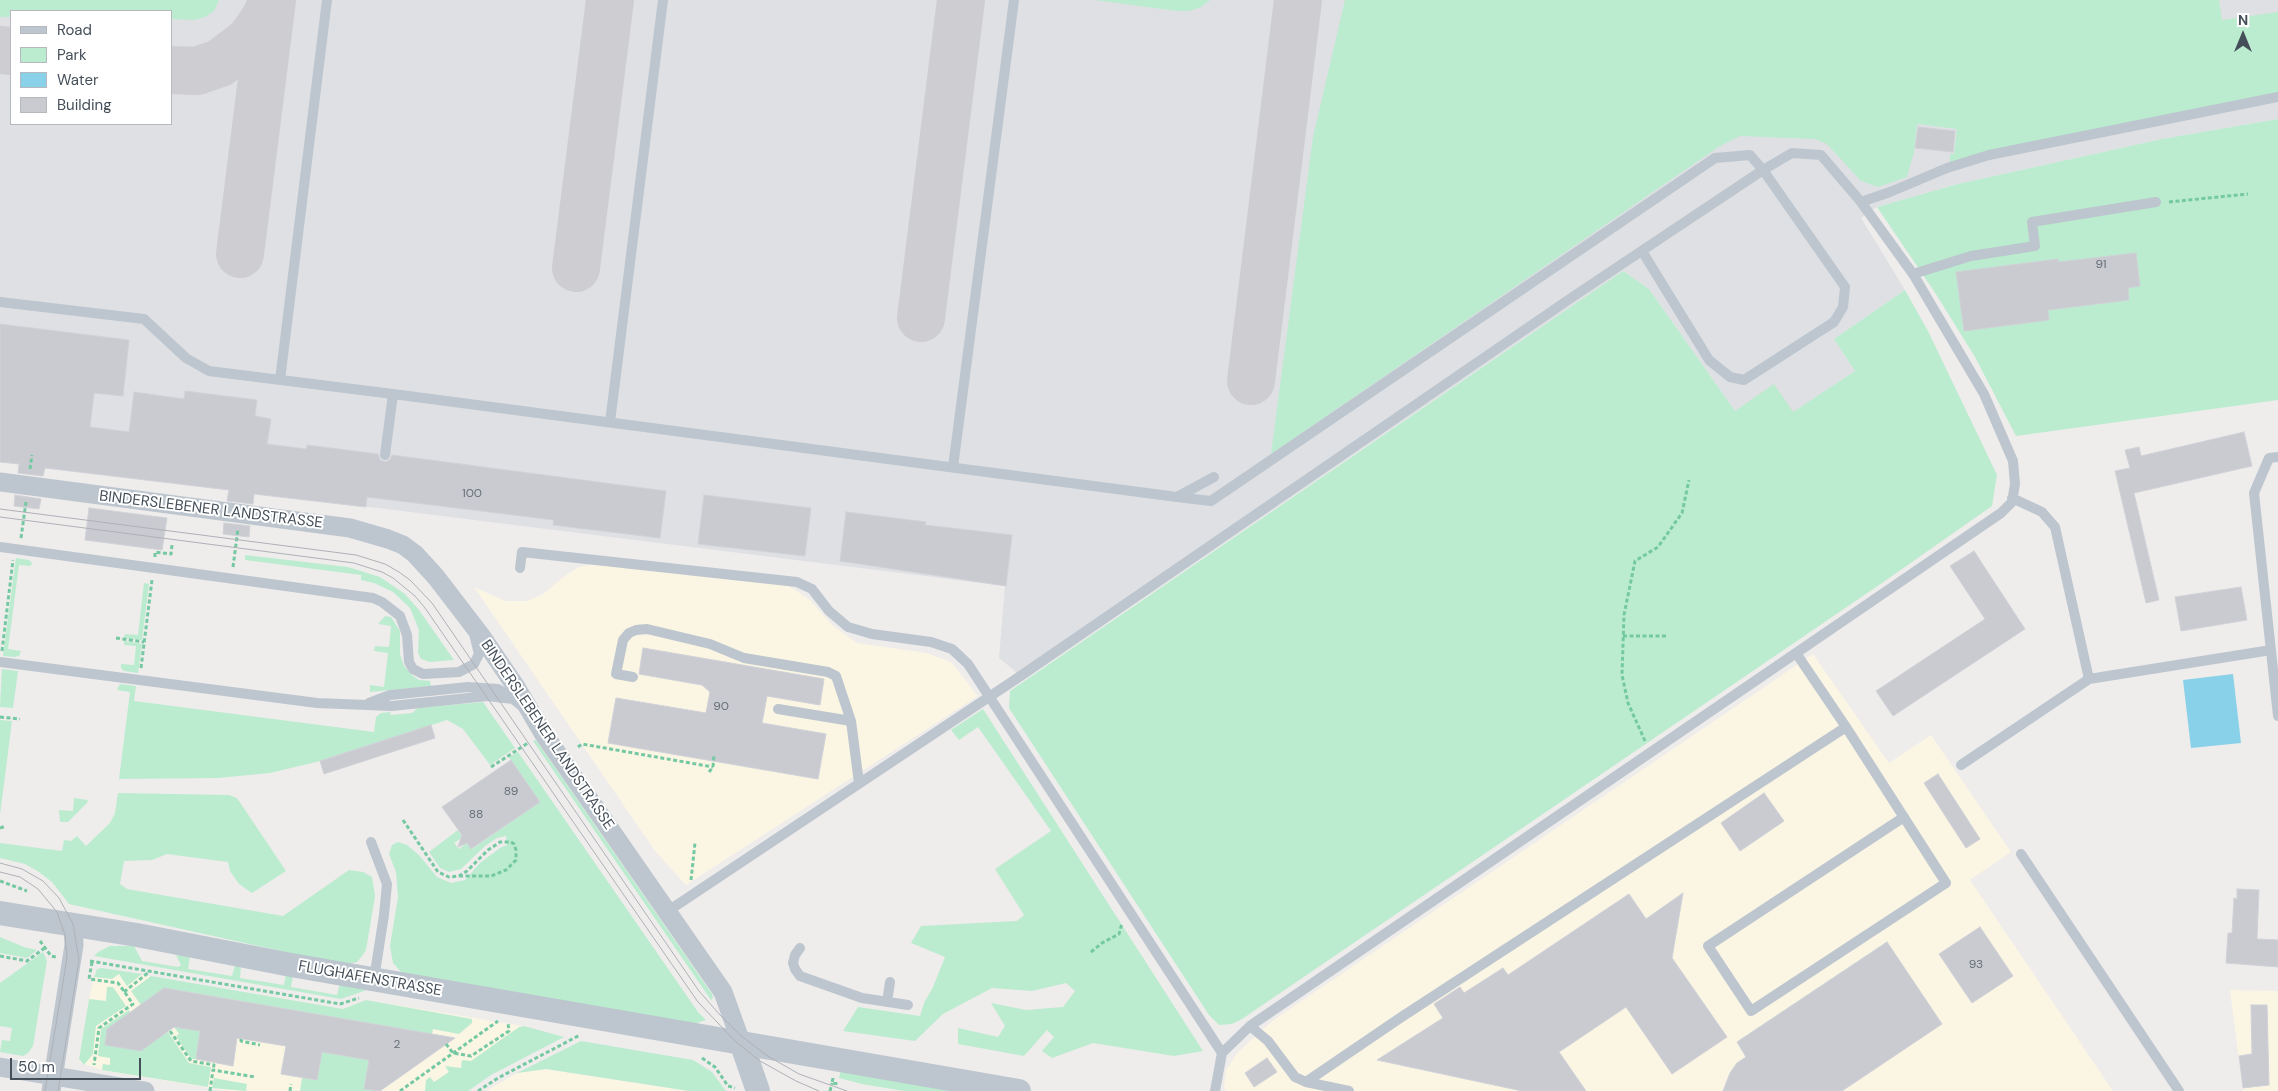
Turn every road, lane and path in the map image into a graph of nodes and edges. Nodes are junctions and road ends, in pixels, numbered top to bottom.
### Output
1 (326, 0) edge
2 (663, 0) edge
3 (1014, 0) edge
4 (2278, 97) edge
5 (1763, 170) junction
6 (2248, 194) dead end
7 (1862, 202) junction
8 (2156, 202) joint
9 (1642, 251) junction
10 (1913, 274) junction
11 (0, 302) edge
12 (280, 380) junction
13 (393, 394) junction
14 (610, 422) junction
15 (385, 455) dead end
16 (2278, 457) edge
17 (953, 468) junction
18 (1214, 477) dead end
19 (1689, 480) dead end
20 (0, 482) edge
21 (1177, 497) junction
22 (2012, 498) junction
23 (240, 514) junction
24 (172, 545) dead end
25 (0, 547) edge
26 (15, 549) junction
27 (154, 568) junction
28 (520, 568) dead end
29 (232, 578) junction
30 (469, 620) junction
31 (2274, 629) edge
32 (1623, 636) junction
33 (1667, 636) dead end
34 (116, 638) dead end
35 (144, 642) junction
36 (2271, 650) junction
37 (1796, 653) junction
38 (0, 662) edge
39 (633, 677) dead end
40 (2090, 678) junction
41 (139, 680) junction
42 (988, 697) junction
43 (778, 709) dead end
44 (0, 716) edge
45 (2278, 716) edge
46 (20, 719) dead end
47 (851, 721) junction
48 (539, 726) junction
49 (1846, 728) junction
50 (1646, 744) dead end
51 (578, 747) dead end
52 (714, 754) dead end
53 (1961, 765) dead end
54 (491, 767) dead end
55 (712, 767) junction
56 (709, 772) dead end
57 (859, 784) junction
58 (1904, 817) junction
59 (403, 820) dead end
60 (6, 826) dead end
61 (0, 828) edge
62 (371, 842) dead end
63 (696, 843) dead end
64 (2021, 854) dead end
65 (459, 876) junction
66 (691, 876) dead end
67 (0, 881) edge
68 (27, 891) dead end
69 (1127, 908) junction
70 (668, 911) junction
71 (0, 913) edge
72 (72, 924) junction
73 (46, 947) dead end
74 (800, 948) dead end
75 (1091, 952) dead end
76 (0, 956) edge
77 (150, 972) junction
78 (890, 982) dead end
79 (369, 988) junction
80 (124, 992) junction
81 (887, 1002) junction
82 (133, 1004) junction
83 (908, 1005) dead end
84 (136, 1009) dead end
85 (506, 1015) dead end
86 (1250, 1026) junction
87 (170, 1031) dead end
88 (571, 1032) dead end
89 (480, 1034) dead end
90 (580, 1035) junction
91 (590, 1037) dead end
92 (241, 1038) dead end
93 (741, 1042) junction
94 (446, 1044) dead end
95 (260, 1045) dead end
96 (453, 1053) junction
97 (1222, 1053) junction
98 (698, 1057) dead end
99 (0, 1067) edge
100 (93, 1070) dead end
101 (213, 1070) junction
102 (255, 1077) dead end
103 (1306, 1082) junction
104 (52, 1083) edge
105 (832, 1083) dead end
106 (292, 1084) dead end
107 (728, 1086) dead end
108 (145, 1091) edge
109 (210, 1091) edge
110 (290, 1091) edge
111 (400, 1091) edge
112 (478, 1091) edge
113 (758, 1091) edge
114 (830, 1091) edge
115 (1019, 1091) edge
116 (1216, 1091) edge
117 (1350, 1091) edge
118 (2179, 1091) edge

1 - 12 lane
2 - 14 lane
3 - 17 lane
4 - 7 lane
5 - 7 lane
5 - 9 lane
5 - 9 lane
5 - 21 lane
6 - 8 path
7 - 10 lane
8 - 10 lane
9 - 42 lane
10 - 22 lane
11 - 12 lane
12 - 13 lane
13 - 14 lane
13 - 15 lane
14 - 17 lane
16 - 31 lane
17 - 21 lane
18 - 21 lane
19 - 32 path
20 - 23 street, BINDERSLEBENER LANDSTRASSE
22 - 37 lane
22 - 40 lane
23 - 29 path
23 - 30 street, BINDERSLEBENER LANDSTRASSE
24 - 27 path
25 - 26 lane
26 - 27 lane
26 - 38 path
27 - 29 lane
27 - 35 path
28 - 42 lane
29 - 30 lane
30 - 48 street, BINDERSLEBENER LANDSTRASSE
31 - 36 lane
32 - 33 path
32 - 50 path
34 - 35 path
35 - 41 path
36 - 40 lane
36 - 45 lane
37 - 49 lane
37 - 86 lane
38 - 41 lane
39 - 47 lane
40 - 53 lane
41 - 48 lane
42 - 57 lane
42 - 69 lane
43 - 47 lane
44 - 46 path
47 - 57 lane
48 - 54 path
48 - 70 street, BINDERSLEBENER LANDSTRASSE
49 - 58 lane
49 - 103 lane
51 - 55 path
52 - 55 path
55 - 56 path
57 - 70 lane
58 - 58 lane
59 - 65 path
60 - 61 path
62 - 79 lane
63 - 66 path
64 - 118 lane
65 - 65 path
67 - 68 path
69 - 75 path
69 - 97 lane
70 - 93 street, BINDERSLEBENER LANDSTRASSE
71 - 72 street, FLUGHAFENSTRASSE
72 - 79 street, FLUGHAFENSTRASSE
72 - 104 street
73 - 76 path
74 - 81 lane
77 - 79 path
77 - 80 path
77 - 80 path
78 - 81 lane
79 - 93 street, FLUGHAFENSTRASSE
80 - 82 path
81 - 83 lane
82 - 84 path
82 - 100 path
85 - 96 path
86 - 97 lane
86 - 103 lane
87 - 101 path
88 - 90 path
89 - 96 path
90 - 91 path
90 - 112 path
92 - 95 path
93 - 113 street
93 - 115 street
94 - 96 path
96 - 111 path
97 - 116 lane
98 - 107 path
99 - 104 street
101 - 102 path
101 - 109 path
103 - 117 lane
104 - 108 street
105 - 114 path
106 - 110 path

